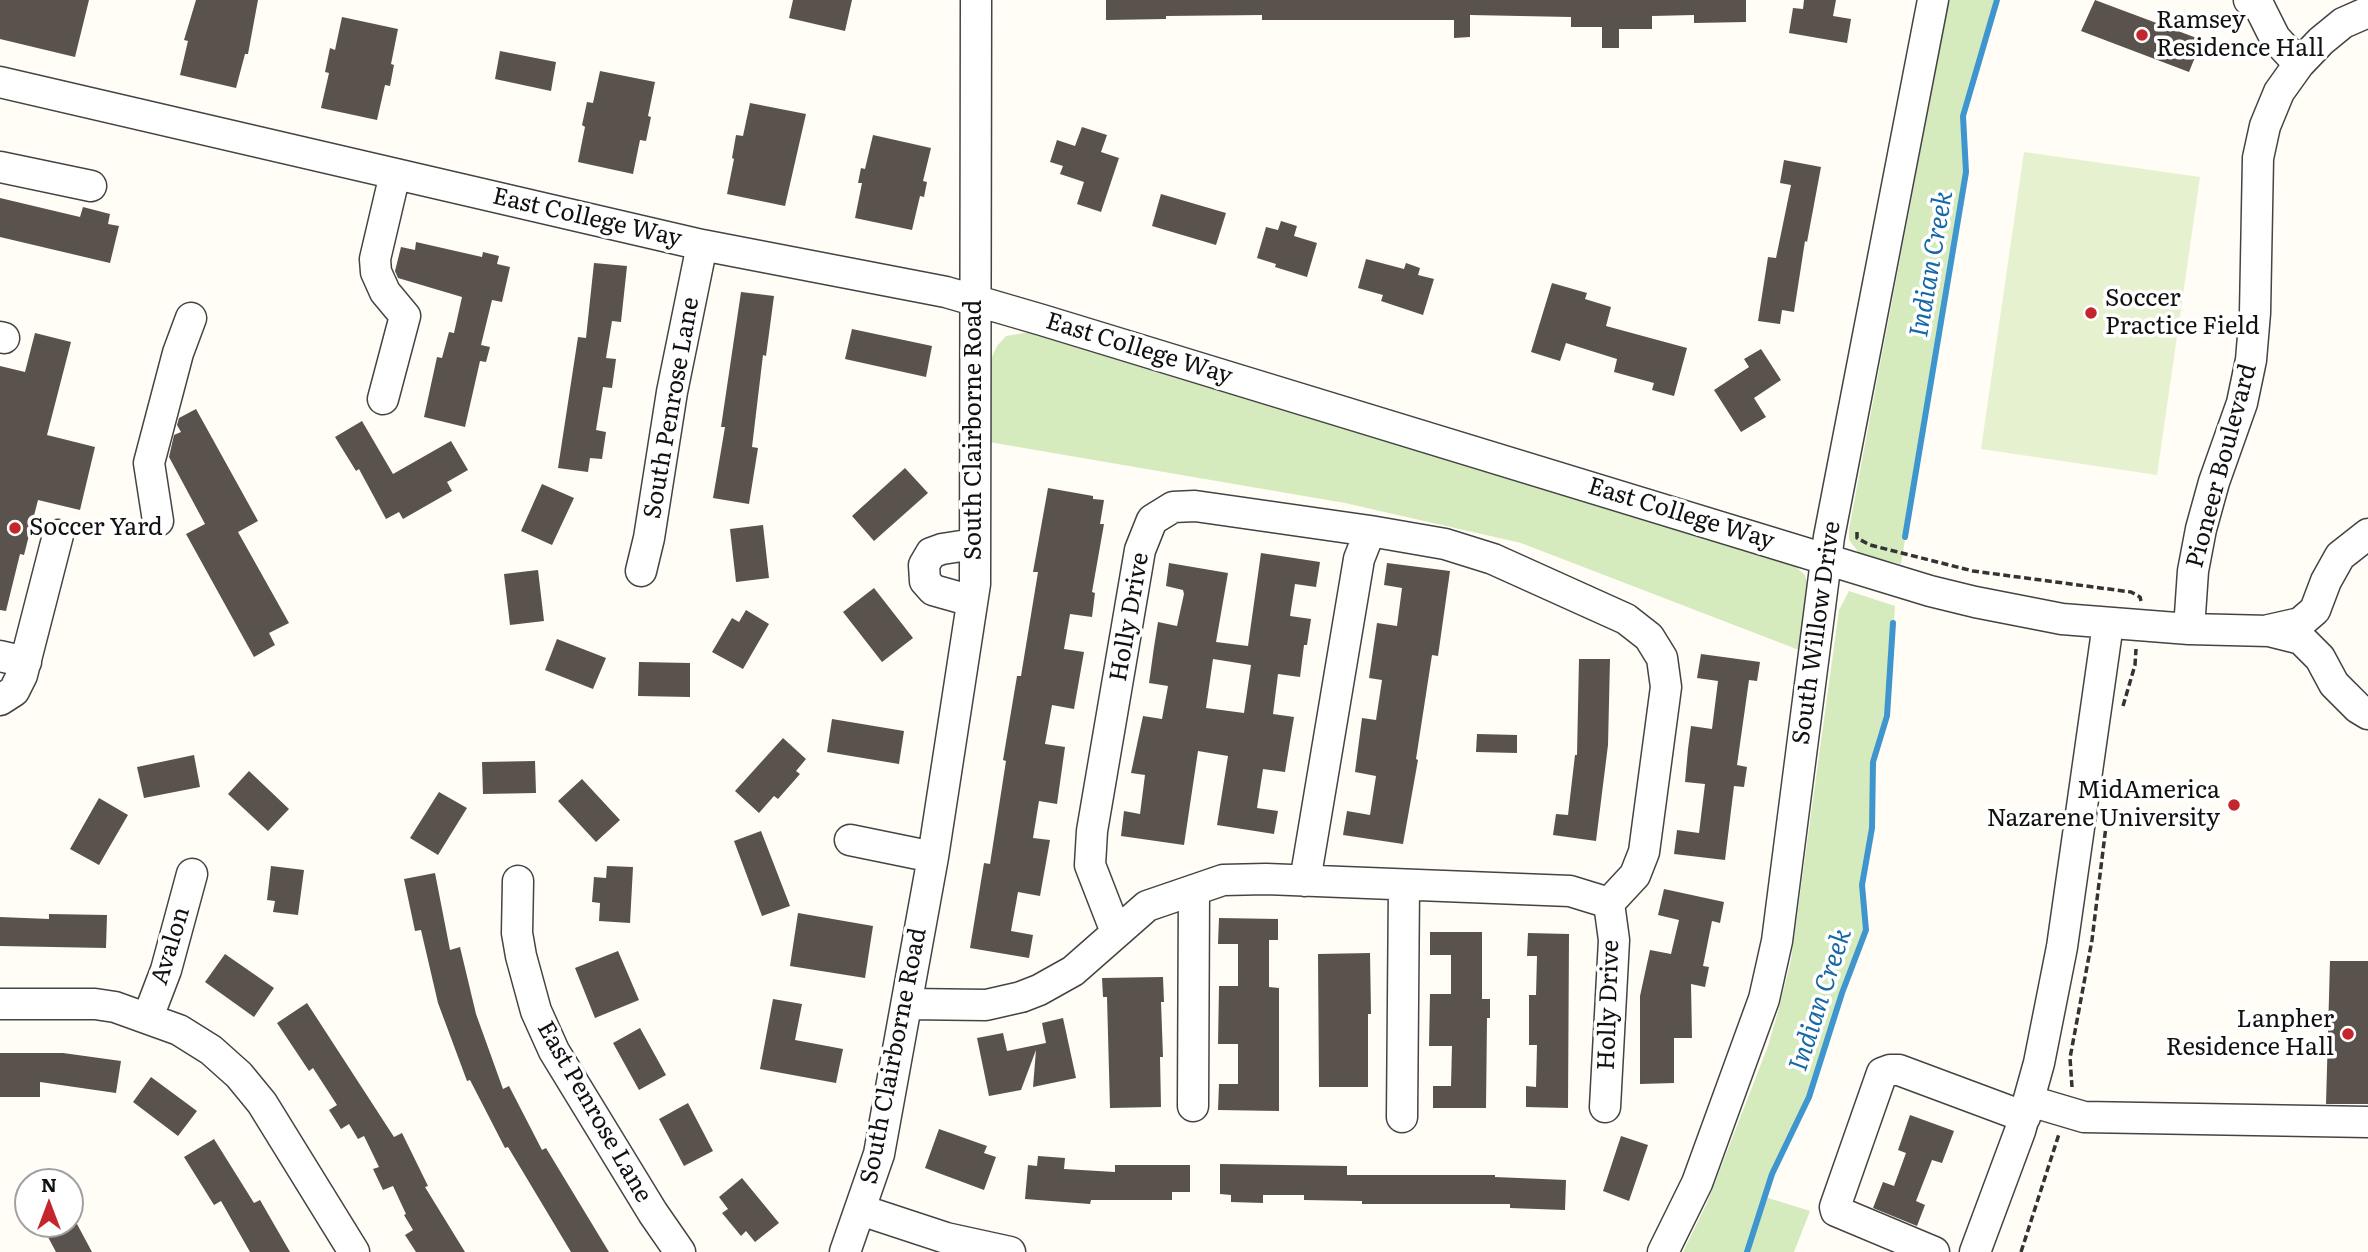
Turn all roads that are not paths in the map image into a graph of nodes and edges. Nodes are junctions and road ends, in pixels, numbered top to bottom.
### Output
1 (976, 0) edge
2 (1933, 0) edge
3 (2249, 0) edge
4 (2368, 12) edge
5 (2299, 64) junction
6 (0, 82) edge
7 (0, 167) edge
8 (395, 173) junction
9 (91, 186) dead end
10 (702, 245) junction
11 (975, 300) junction
12 (191, 318) dead end
13 (383, 399) dead end
14 (158, 521) dead end
15 (1370, 531) junction
16 (2368, 534) edge
17 (58, 535) dead end
18 (974, 544) junction
19 (1826, 559) junction
20 (641, 571) dead end
21 (972, 601) junction
22 (2108, 624) junction
23 (2189, 629) junction
24 (2269, 631) junction
25 (13, 659) edge
26 (0, 700) edge
27 (2368, 714) edge
28 (850, 840) dead end
29 (933, 857) junction
30 (192, 874) dead end
31 (518, 881) dead end
32 (1305, 881) junction
33 (1404, 885) junction
34 (1194, 890) junction
35 (1609, 903) junction
36 (1116, 932) junction
37 (0, 1004) edge
38 (908, 1004) junction
39 (148, 1017) junction
40 (1194, 1106) dead end
41 (1605, 1107) dead end
42 (2027, 1109) junction
43 (1402, 1117) dead end
44 (2368, 1122) edge
45 (861, 1210) junction
46 (354, 1252) edge
47 (680, 1252) edge
48 (845, 1252) edge
49 (1010, 1252) edge
50 (1662, 1252) edge
51 (1934, 1252) edge
52 (1975, 1252) edge

1 - 11 street, South Clairborne Road
2 - 19 street, South Willow Drive
3 - 5 street
4 - 5 street, Pioneer Boulevard
5 - 23 street, Pioneer Boulevard
6 - 8 street, East College Way
7 - 9 street
8 - 10 street, East College Way
8 - 13 street
10 - 11 street, East College Way
10 - 20 street, South Penrose Lane
11 - 18 street, South Clairborne Road
11 - 19 street, East College Way
12 - 14 street
15 - 32 street
15 - 35 street, Holly Drive
15 - 36 street, Holly Drive
16 - 24 street, East College Way
17 - 25 street
18 - 21 street, South Clairborne Road
18 - 21 street
19 - 22 street, East College Way
19 - 50 street, South Willow Drive
21 - 29 street, South Clairborne Road
22 - 23 street, East College Way
22 - 42 street
23 - 24 street, East College Way
24 - 27 street, East College Way
25 - 26 street
28 - 29 street
29 - 38 street, South Clairborne Road
30 - 39 street, Avalon
31 - 47 street, East Penrose Lane
32 - 33 street
32 - 34 street
33 - 35 street
33 - 43 street
34 - 36 street
34 - 40 street
35 - 41 street, Holly Drive
36 - 38 street
37 - 39 street
38 - 45 street, South Clairborne Road
39 - 46 street
42 - 44 street
42 - 51 street
42 - 52 street
45 - 48 street, South Clairborne Road
45 - 49 street

